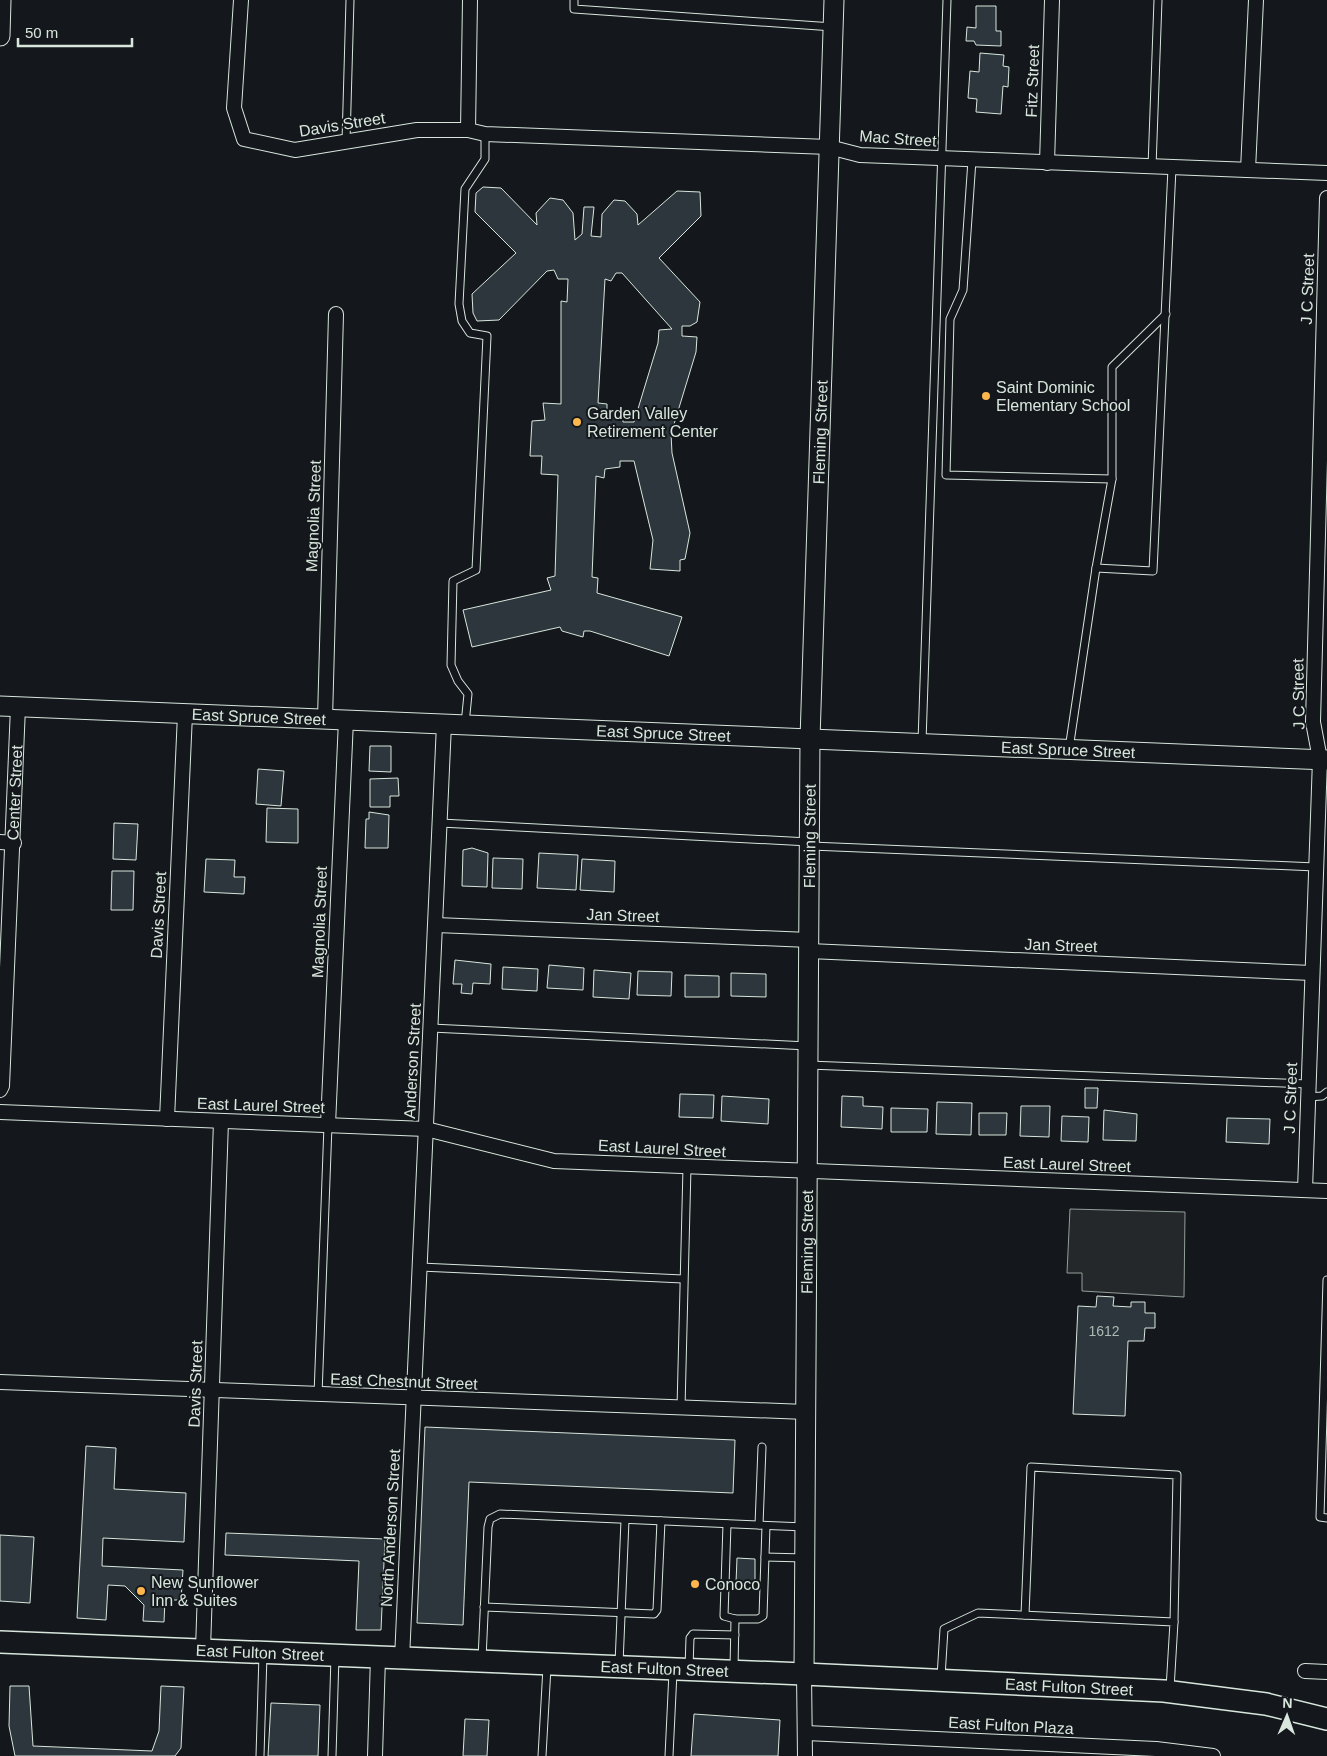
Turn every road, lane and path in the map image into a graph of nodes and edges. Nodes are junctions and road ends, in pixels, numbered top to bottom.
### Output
1 (1, 0) edge
2 (241, 0) edge
3 (350, 0) edge
4 (470, 0) edge
5 (574, 0) edge
6 (834, 0) edge
7 (947, 0) edge
8 (1052, 0) edge
9 (1158, 0) edge
10 (1256, 0) edge
11 (833, 27) junction
12 (0, 36) edge
13 (468, 130) junction
14 (485, 134) junction
15 (346, 141) junction
16 (829, 147) junction
17 (943, 158) junction
18 (972, 160) junction
19 (1047, 163) junction
20 (1152, 167) junction
21 (1172, 168) junction
22 (1248, 170) junction
23 (1327, 173) edge
24 (1327, 198) edge
25 (336, 314) dead end
26 (1166, 314) junction
27 (1112, 479) junction
28 (1096, 568) junction
29 (9, 706) edge
30 (185, 714) junction
31 (324, 719) junction
32 (346, 720) junction
33 (444, 724) junction
34 (465, 725) junction
35 (810, 739) junction
36 (922, 743) junction
37 (1069, 750) junction
38 (1323, 760) edge
39 (440, 823) junction
40 (7, 842) edge
41 (809, 844) junction
42 (1316, 867) junction
43 (436, 925) junction
44 (809, 946) junction
45 (1312, 972) junction
46 (431, 1028) junction
47 (808, 1046) junction
48 (808, 1065) junction
49 (0, 1090) edge
50 (1308, 1091) junction
51 (1327, 1092) edge
52 (0, 1112) edge
53 (166, 1119) junction
54 (221, 1121) junction
55 (328, 1125) junction
56 (426, 1129) junction
57 (686, 1167) junction
58 (807, 1172) junction
59 (1305, 1190) junction
60 (1327, 1191) edge
61 (420, 1267) junction
62 (683, 1278) junction
63 (1327, 1280) edge
64 (0, 1382) edge
65 (212, 1390) junction
66 (318, 1395) junction
67 (414, 1399) junction
68 (681, 1408) junction
69 (806, 1412) junction
70 (762, 1447) dead end
71 (1327, 1518) edge
72 (625, 1520) junction
73 (660, 1521) junction
74 (727, 1524) junction
75 (763, 1526) junction
76 (805, 1527) junction
77 (765, 1557) junction
78 (805, 1558) junction
79 (484, 1607) junction
80 (621, 1613) junction
81 (1026, 1615) junction
82 (735, 1619) junction
83 (1174, 1622) junction
84 (735, 1635) junction
85 (0, 1642) edge
86 (203, 1649) junction
87 (263, 1652) junction
88 (335, 1655) junction
89 (378, 1657) junction
90 (402, 1659) junction
91 (482, 1662) junction
92 (547, 1664) junction
93 (619, 1667) junction
94 (681, 1669) junction
95 (734, 1671) junction
96 (1305, 1671) dead end
97 (1327, 1672) edge
98 (804, 1674) junction
99 (941, 1680) junction
100 (1170, 1692) junction
101 (1327, 1719) edge
102 (806, 1733) junction
103 (260, 1756) edge
104 (332, 1756) edge
105 (375, 1756) edge
106 (542, 1756) edge
107 (669, 1756) edge
108 (805, 1756) edge
109 (1213, 1756) edge

1 - 12 street
2 - 15 street, Davis Street
3 - 15 lane
4 - 13 street
5 - 11 lane
6 - 11 street, Fleming Street
7 - 17 lane
8 - 19 street, Fitz Street
9 - 20 lane
10 - 22 street
11 - 16 street, Fleming Street
13 - 14 street, Mac Street
13 - 15 street, Davis Street
14 - 16 street, Mac Street
14 - 34 lane
16 - 17 street, Mac Street
16 - 35 street, Fleming Street
17 - 18 street, Mac Street
17 - 36 lane
18 - 19 street, Mac Street
18 - 27 lane
19 - 20 street, Mac Street
20 - 21 street, Mac Street
21 - 22 street, Mac Street
21 - 26 lane
22 - 23 street, Mac Street
24 - 38 street, J C Street
25 - 31 street, Magnolia Street
26 - 27 lane
26 - 28 lane
27 - 28 lane
28 - 37 lane
29 - 30 street, East Spruce Street
29 - 40 street, Center Street
30 - 31 street, East Spruce Street
30 - 53 street, Davis Street
31 - 32 street, East Spruce Street
32 - 33 street, East Spruce Street
32 - 55 street, Magnolia Street
33 - 34 street, East Spruce Street
33 - 39 street, Anderson Street
34 - 35 street, East Spruce Street
35 - 36 street, East Spruce Street
35 - 41 street, Fleming Street
36 - 37 street, East Spruce Street
37 - 38 street, East Spruce Street
38 - 42 street, J C Street
39 - 41 lane
39 - 43 street, Anderson Street
40 - 49 street, Center Street
41 - 42 lane
41 - 44 street, Fleming Street
42 - 45 street, J C Street
43 - 44 street, Jan Street
43 - 46 street, Anderson Street
44 - 45 street, Jan Street
44 - 47 street, Fleming Street
45 - 50 street, J C Street
46 - 47 lane
46 - 56 street, Anderson Street
47 - 48 street, Fleming Street
48 - 50 lane
48 - 58 street, Fleming Street
50 - 51 lane
50 - 59 street, J C Street
52 - 53 street, East Laurel Street
53 - 54 street, East Laurel Street
54 - 55 street, East Laurel Street
54 - 65 street, Davis Street
55 - 56 street, East Laurel Street
55 - 66 lane
56 - 57 street, East Laurel Street
56 - 61 street, Anderson Street
57 - 58 street, East Laurel Street
57 - 62 lane
58 - 59 street, East Laurel Street
58 - 69 street, Fleming Street
59 - 60 street, East Laurel Street
61 - 62 lane
61 - 67 street, Anderson Street
62 - 68 lane
63 - 71 lane
64 - 65 street, East Chestnut Street
65 - 66 street, East Chestnut Street
65 - 86 street, Davis Street
66 - 67 street, East Chestnut Street
67 - 68 street, East Chestnut Street
67 - 90 street, North Anderson Street
68 - 69 street, East Chestnut Street
69 - 76 street, Fleming Street
70 - 75 lane
72 - 73 lane
72 - 79 lane
72 - 80 lane
73 - 74 lane
73 - 80 lane
74 - 75 lane
74 - 82 lane
75 - 76 lane
75 - 77 lane
76 - 78 street, Fleming Street
77 - 78 lane
77 - 82 lane
78 - 98 street, Fleming Street
79 - 80 lane
79 - 91 lane
80 - 93 lane
81 - 83 lane
81 - 83 lane
81 - 99 lane
82 - 84 lane
83 - 100 lane
84 - 94 lane
84 - 95 lane
85 - 86 main road, East Fulton Street
86 - 87 main road, East Fulton Street
87 - 88 main road, East Fulton Street
87 - 103 lane
88 - 89 main road, East Fulton Street
88 - 104 lane
89 - 90 main road, East Fulton Street
89 - 105 street
90 - 91 main road, East Fulton Street
91 - 92 main road, East Fulton Street
92 - 93 main road, East Fulton Street
92 - 106 lane
93 - 94 main road, East Fulton Street
94 - 95 main road, East Fulton Street
94 - 107 lane
95 - 98 main road, East Fulton Street
96 - 97 street
98 - 99 main road, East Fulton Street
98 - 102 street
99 - 100 main road, East Fulton Street
100 - 101 main road, East Fulton Street
102 - 108 street
102 - 109 street, East Fulton Plaza

